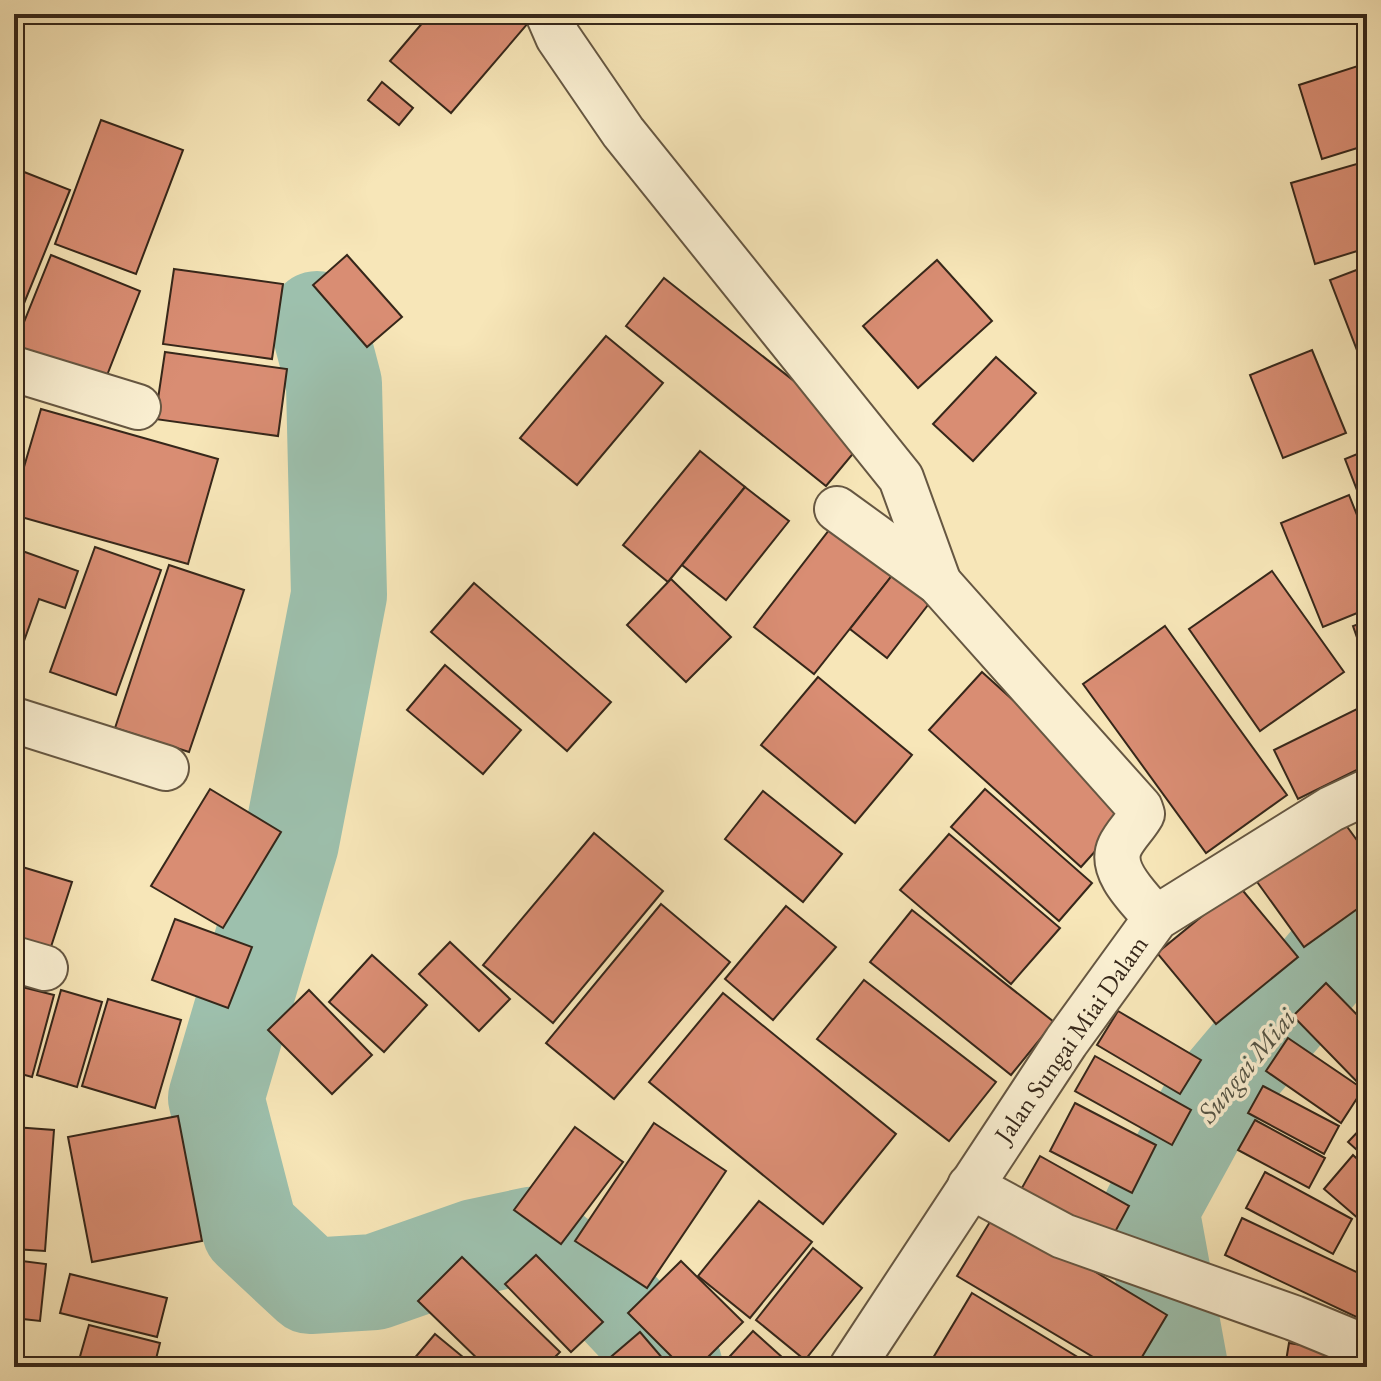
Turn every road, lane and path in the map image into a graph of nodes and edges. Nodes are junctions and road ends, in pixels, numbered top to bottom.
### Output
1 (548, 14) edge
2 (14, 369) edge
3 (138, 407) dead end
4 (837, 509) dead end
5 (939, 583) junction
6 (14, 720) edge
7 (166, 768) dead end
8 (1367, 792) edge
9 (1156, 918) junction
10 (970, 1186) junction
11 (1367, 1348) edge
12 (852, 1367) edge

1 - 5 street
2 - 3 street
4 - 5 street
5 - 9 street
6 - 7 street
8 - 9 street, Jalan Sungai Miai Dalam
9 - 10 street, Jalan Sungai Miai Dalam
10 - 11 street
10 - 12 street, Jalan Sungai Miai Dalam

